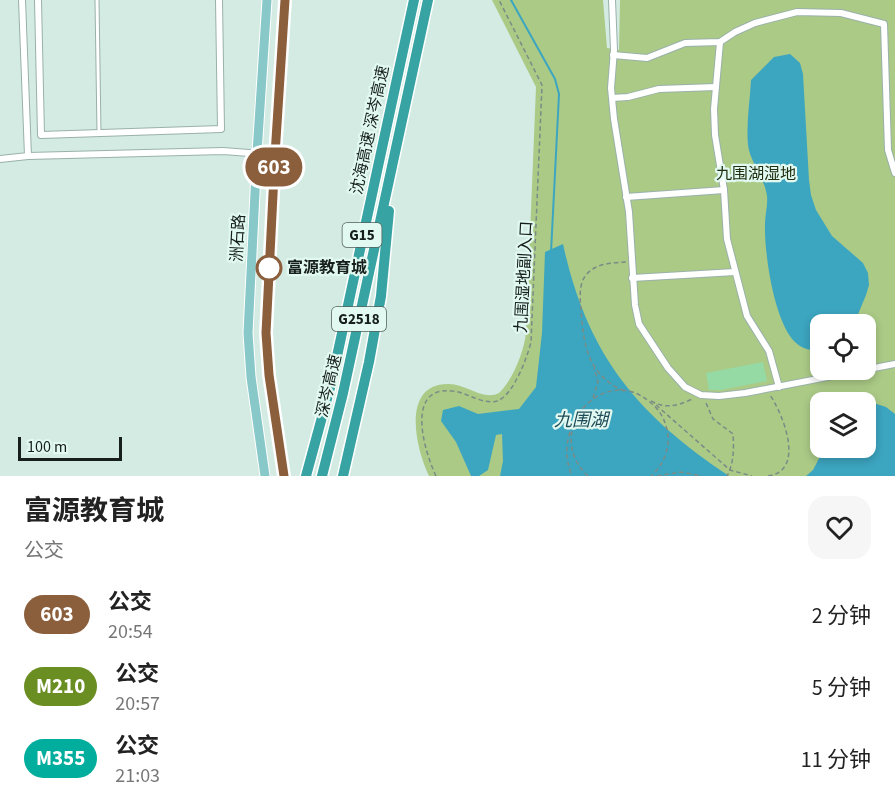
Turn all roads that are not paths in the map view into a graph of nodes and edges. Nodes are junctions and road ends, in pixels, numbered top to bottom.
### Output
1 (22, 0) edge
2 (38, 0) edge
3 (97, 0) edge
4 (219, 0) edge
5 (267, 0) edge
6 (285, 0) edge
7 (414, 0) edge
8 (428, 0) edge
9 (612, 0) edge
10 (720, 42) junction
11 (613, 56) junction
12 (716, 87) junction
13 (612, 98) junction
14 (99, 133) junction
15 (257, 153) junction
16 (275, 155) junction
17 (28, 156) junction
18 (0, 159) edge
19 (394, 162) junction
20 (895, 173) edge
21 (724, 190) junction
22 (626, 197) junction
23 (735, 272) junction
24 (633, 278) junction
25 (895, 364) edge
26 (779, 387) junction
27 (307, 473) edge
28 (265, 476) edge
29 (284, 476) edge
30 (322, 476) edge
31 (343, 476) edge

1 - 17 street
2 - 14 street
3 - 14 lane
4 - 14 street
5 - 15 main road, 洲石路
6 - 16 main road, 洲石路
7 - 27 highway, 沈海高速 深岑高速 / G15
8 - 19 highway, 沈海高速 深岑高速 / G15
9 - 11 street
10 - 11 street
10 - 12 street
10 - 20 street
11 - 13 street
12 - 13 street
12 - 21 street
13 - 22 street
15 - 16 street
15 - 17 street
15 - 28 main road, 洲石路
16 - 29 main road, 洲石路
17 - 18 street
19 - 30 highway, 深岑高速 / G2518
19 - 31 highway, G15
21 - 22 street
21 - 23 street
22 - 24 street
23 - 24 street
23 - 26 street
24 - 26 street
25 - 26 street

